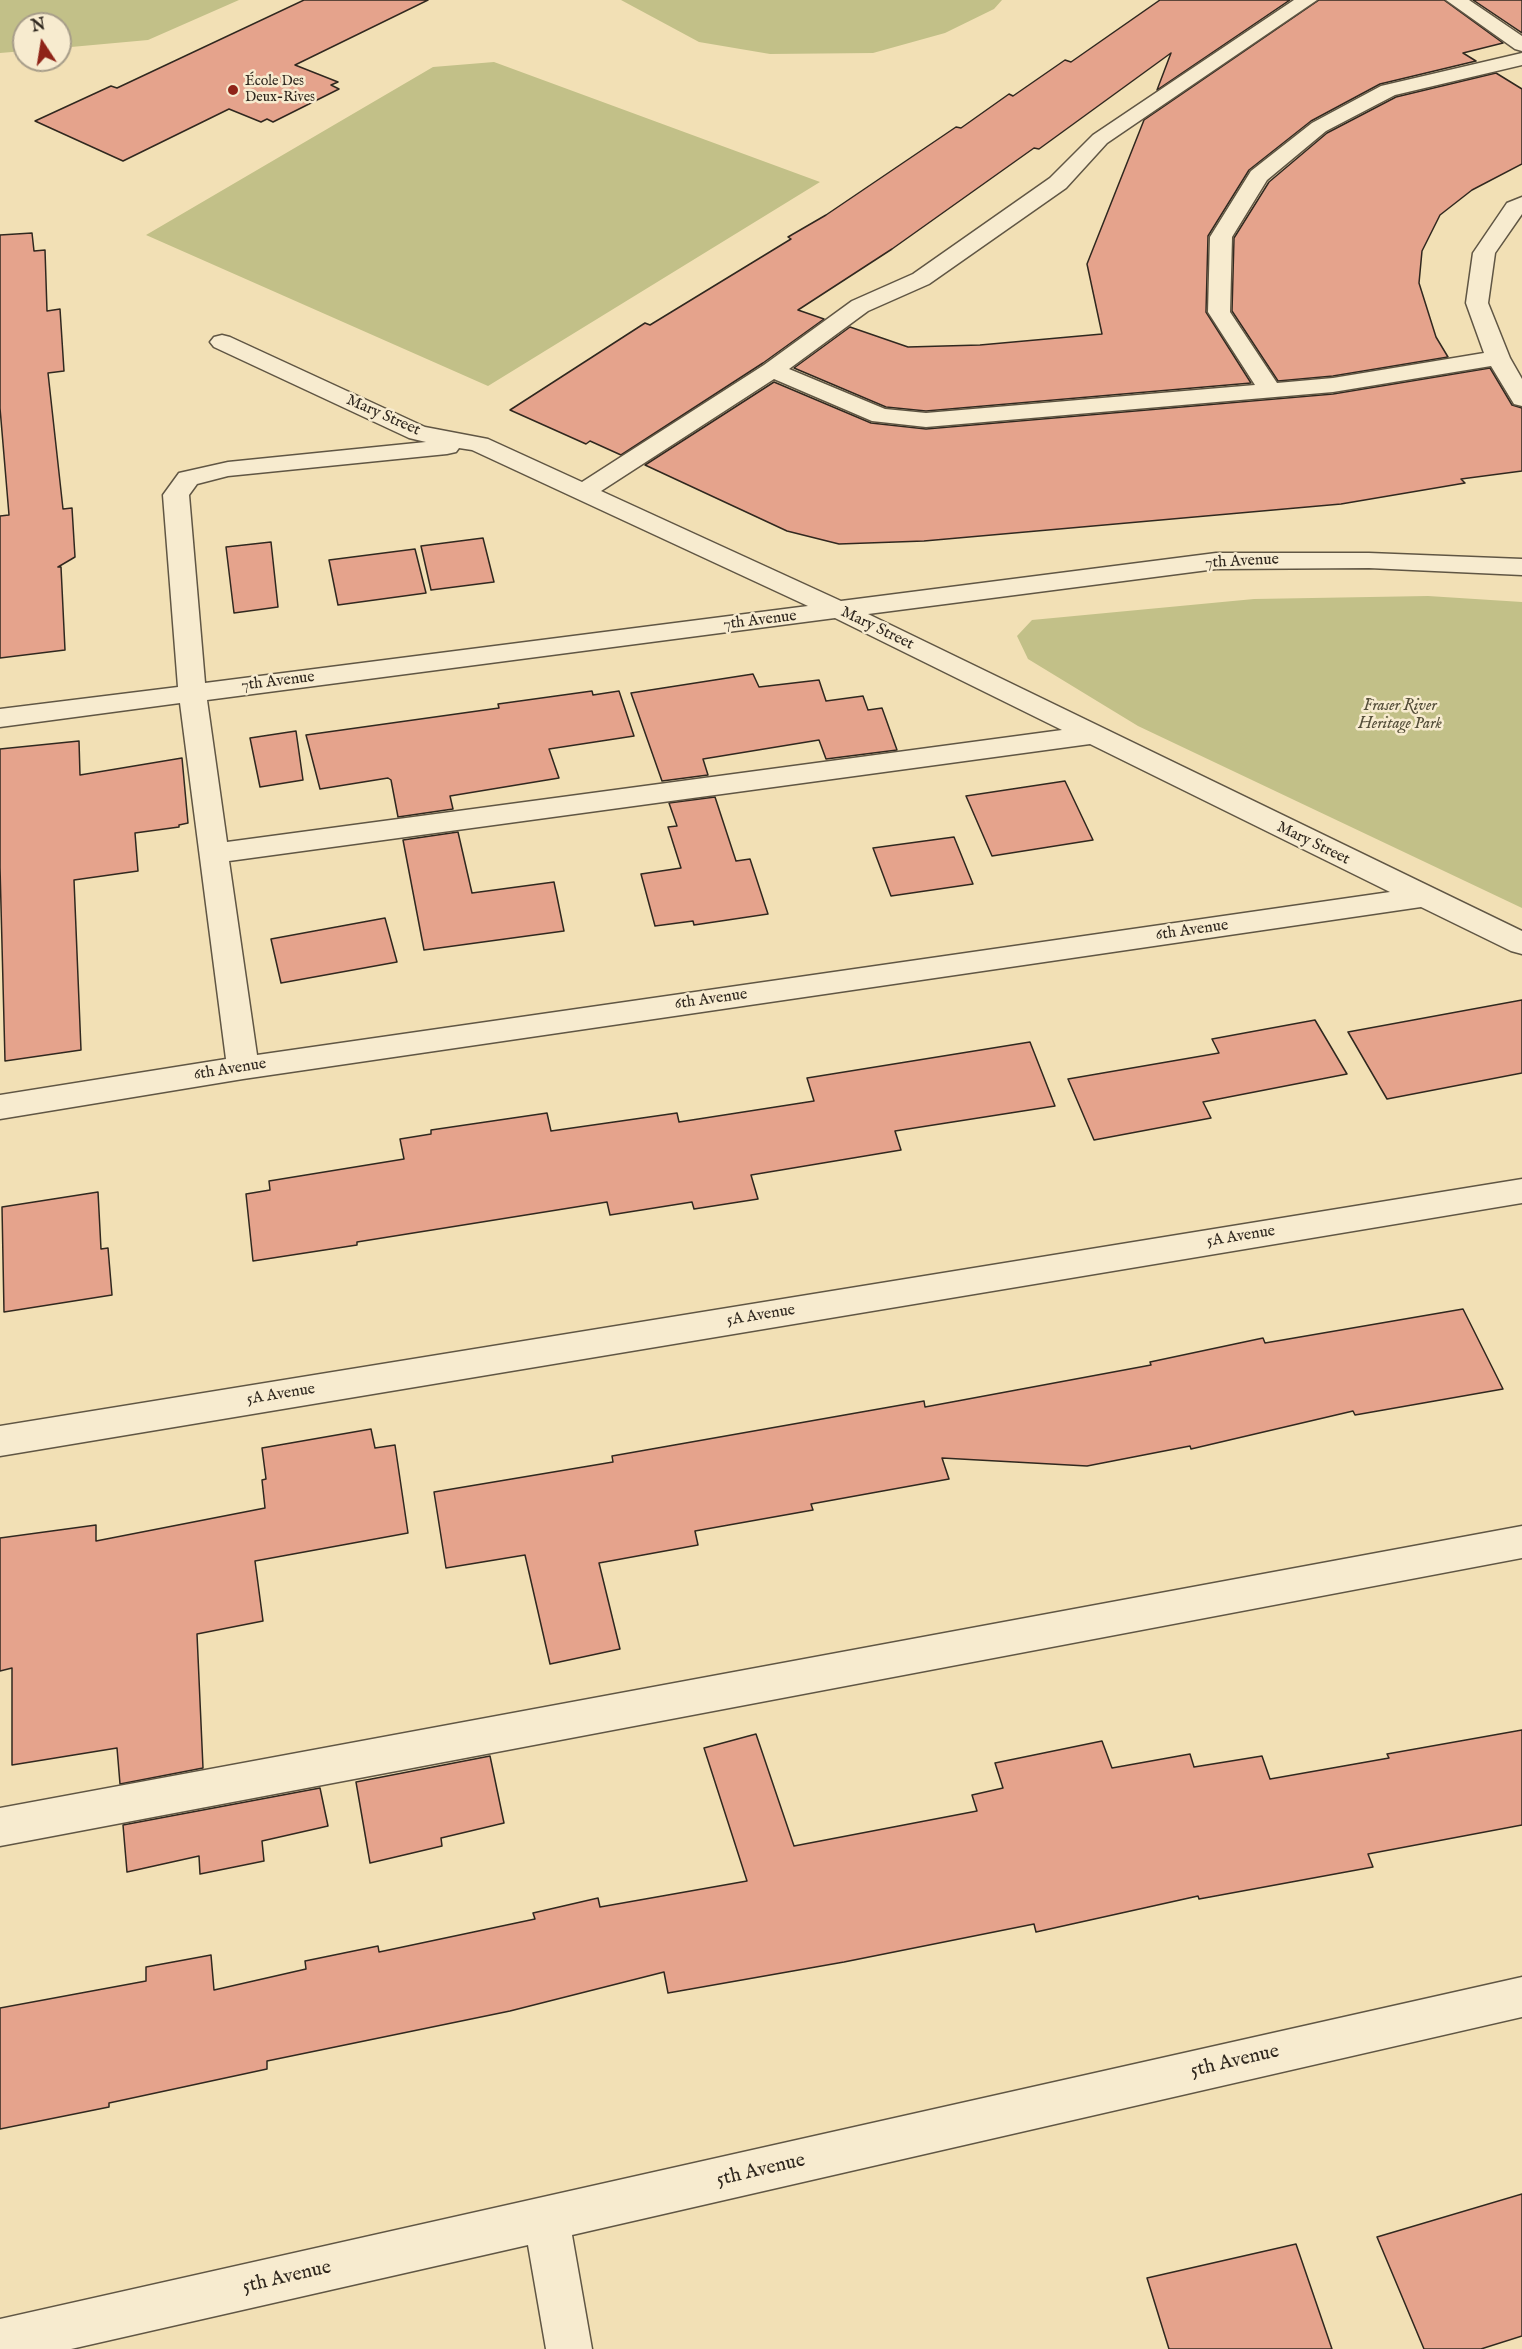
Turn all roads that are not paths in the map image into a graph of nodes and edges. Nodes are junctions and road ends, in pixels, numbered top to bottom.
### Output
1 (1307, 0) edge
2 (1456, 0) edge
3 (1522, 45) edge
4 (1522, 59) edge
5 (1522, 204) edge
6 (222, 342) dead end
7 (1498, 358) junction
8 (772, 370) junction
9 (1270, 390) junction
10 (1522, 399) edge
11 (479, 444) junction
12 (583, 492) junction
13 (1522, 567) edge
14 (841, 611) junction
15 (192, 693) junction
16 (0, 718) edge
17 (1092, 735) junction
18 (214, 853) junction
19 (1422, 897) junction
20 (1522, 944) edge
21 (243, 1068) junction
22 (0, 1107) edge
23 (1522, 1191) edge
24 (0, 1441) edge
25 (1522, 1542) edge
26 (0, 1827) edge
27 (1522, 1996) edge
28 (547, 2220) junction
29 (0, 2342) edge
30 (569, 2349) edge

1 - 8 street
2 - 3 street
4 - 9 street
5 - 7 street
6 - 11 street, Mary Street
7 - 9 street
7 - 10 street
8 - 9 street
8 - 12 street
11 - 12 street, Mary Street
11 - 15 street
12 - 14 street, Mary Street
13 - 14 street, 7th Avenue
14 - 15 street, 7th Avenue
14 - 17 street, Mary Street
15 - 16 street, 7th Avenue
15 - 18 street
17 - 18 street
17 - 19 street, Mary Street
18 - 21 street
19 - 20 street, Mary Street
19 - 21 street, 6th Avenue
21 - 22 street, 6th Avenue
23 - 24 street, 5A Avenue
25 - 26 street
27 - 28 street, 5th Avenue
28 - 29 street, 5th Avenue
28 - 30 street

